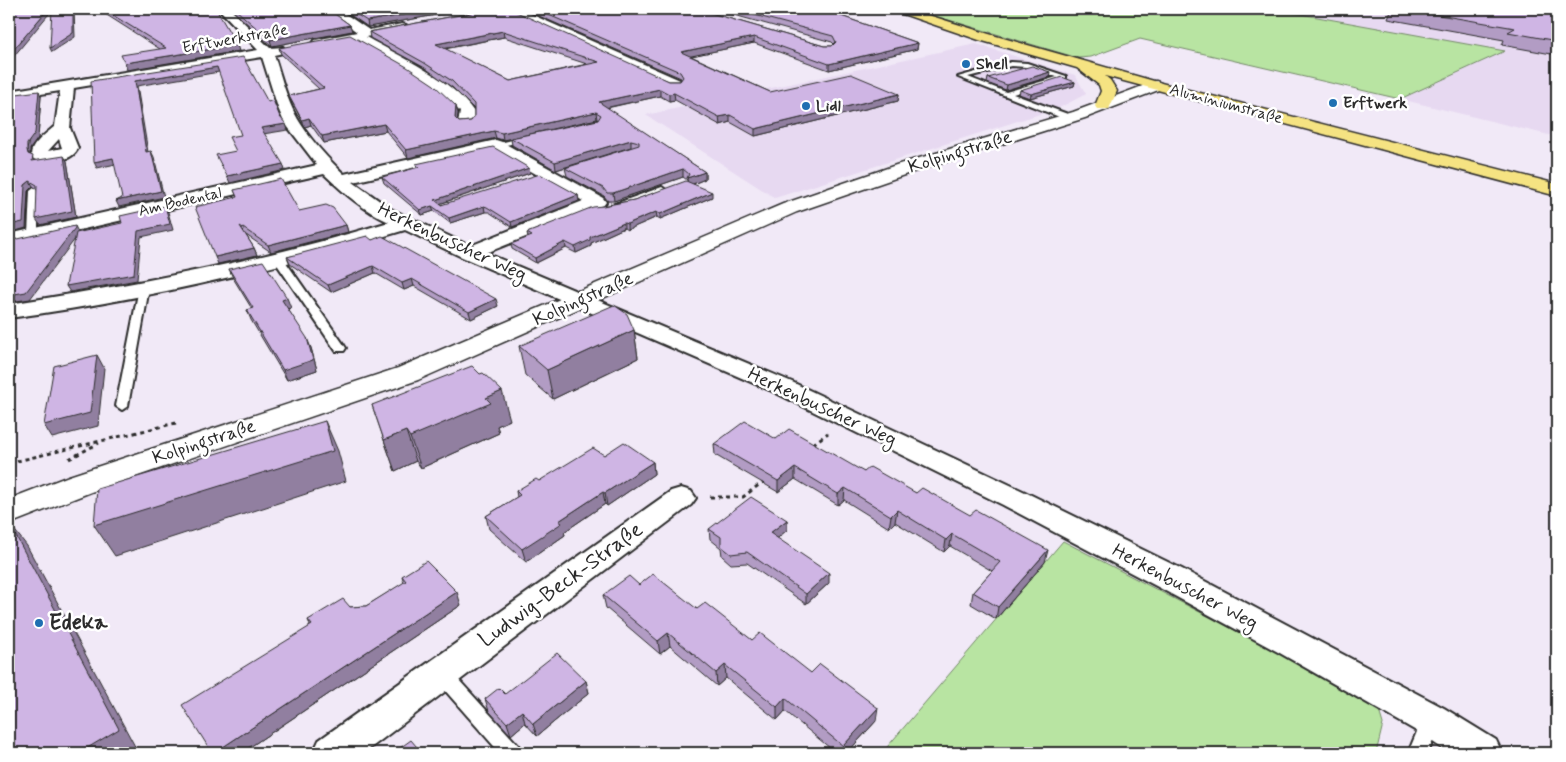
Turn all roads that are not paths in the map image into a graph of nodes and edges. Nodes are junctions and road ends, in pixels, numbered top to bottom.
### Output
1 (228, 9) edge
2 (360, 9) edge
3 (511, 9) edge
4 (898, 9) edge
5 (334, 11) edge
6 (413, 25) edge
7 (361, 35) junction
8 (306, 45) edge
9 (287, 48) edge
10 (267, 52) junction
11 (1072, 62) junction
12 (675, 83) edge
13 (68, 85) junction
14 (1156, 86) junction
15 (1005, 94) junction
16 (9, 95) edge
17 (1103, 106) junction
18 (1070, 118) junction
19 (466, 124) edge
20 (62, 128) dead end
21 (532, 137) edge
22 (496, 146) junction
23 (334, 174) junction
24 (675, 185) edge
25 (1557, 190) edge
26 (34, 191) edge
27 (585, 207) junction
28 (404, 224) junction
29 (33, 235) junction
30 (9, 240) edge
31 (469, 253) junction
32 (279, 260) junction
33 (144, 288) junction
34 (582, 300) junction
35 (9, 311) edge
36 (340, 348) dead end
37 (122, 406) dead end
38 (681, 498) road end
39 (9, 512) edge
40 (442, 673) junction
41 (1431, 720) junction
42 (333, 753) edge
43 (512, 753) edge
44 (1418, 753) edge
45 (1482, 753) edge

1 - 10 street, Herkenbuscher Weg
2 - 5 lane
3 - 12 street
4 - 11 main road, Aluminiumstraße
5 - 7 street
6 - 7 street, Erftwerkstraße
7 - 8 street, Erftwerkstraße
7 - 19 street
9 - 10 street, Erftwerkstraße
10 - 13 street, Erftwerkstraße
10 - 23 street, Herkenbuscher Weg
11 - 14 main road, Aluminiumstraße
11 - 17 main road
13 - 16 street, Erftwerkstraße
13 - 20 street
14 - 17 street, Kolpingstraße
14 - 25 main road, Aluminiumstraße
15 - 15 lane
15 - 18 lane
17 - 18 street, Kolpingstraße
18 - 34 street, Kolpingstraße
21 - 22 lane
22 - 23 street, Am Bodental
22 - 27 street
23 - 28 street, Herkenbuscher Weg
23 - 29 street, Am Bodental
24 - 27 lane
26 - 29 lane
27 - 31 street
28 - 31 street, Herkenbuscher Weg
28 - 32 street
29 - 30 street, Am Bodental
31 - 34 street, Herkenbuscher Weg
32 - 33 street
32 - 36 lane
33 - 35 street
33 - 37 lane
34 - 39 street, Kolpingstraße
34 - 41 street, Herkenbuscher Weg
38 - 40 street, Ludwig-Beck-Straße
40 - 42 street, Ludwig-Beck-Straße
40 - 43 lane
41 - 44 lane
41 - 45 street, Herkenbuscher Weg

